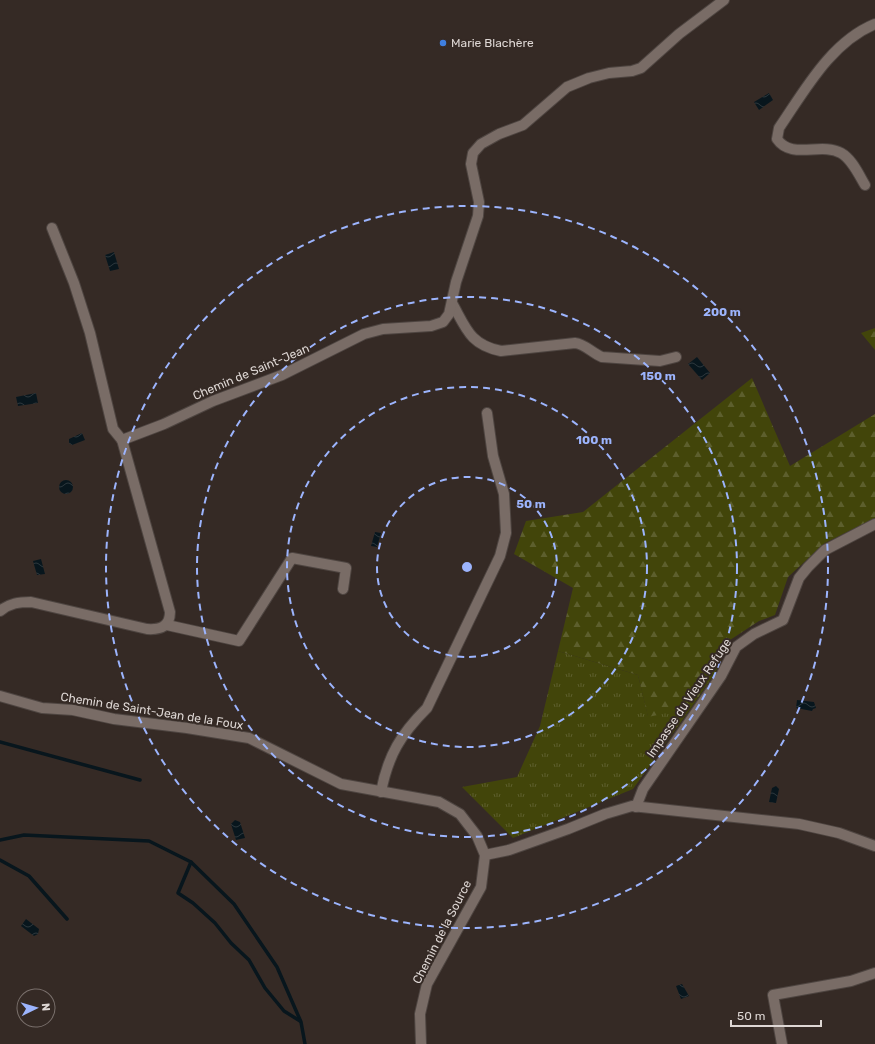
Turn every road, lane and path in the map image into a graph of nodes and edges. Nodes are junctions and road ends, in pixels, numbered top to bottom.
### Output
1 (724, 0) edge
2 (875, 24) edge
3 (865, 185) dead end
4 (52, 228) dead end
5 (452, 303) junction
6 (676, 356) dead end
7 (487, 413) dead end
8 (122, 440) junction
9 (875, 524) edge
10 (343, 589) dead end
11 (0, 611) edge
12 (167, 625) junction
13 (0, 696) edge
14 (381, 792) junction
15 (636, 806) junction
16 (875, 846) edge
17 (485, 855) junction
18 (875, 972) edge
19 (421, 1044) edge
20 (782, 1044) edge

1 - 5 street, Chemin de Saint-Jean
2 - 3 street
4 - 8 street
5 - 6 street
5 - 8 street, Chemin de Saint-Jean
7 - 14 street
8 - 12 street
9 - 15 street, Impasse du Vieux Refuge
10 - 12 street
11 - 12 street
13 - 14 street, Chemin de Saint-Jean de la Foux
14 - 17 street, Chemin de Saint-Jean de la Foux
15 - 16 street
15 - 17 street
17 - 19 street, Chemin de la Source
18 - 20 street

